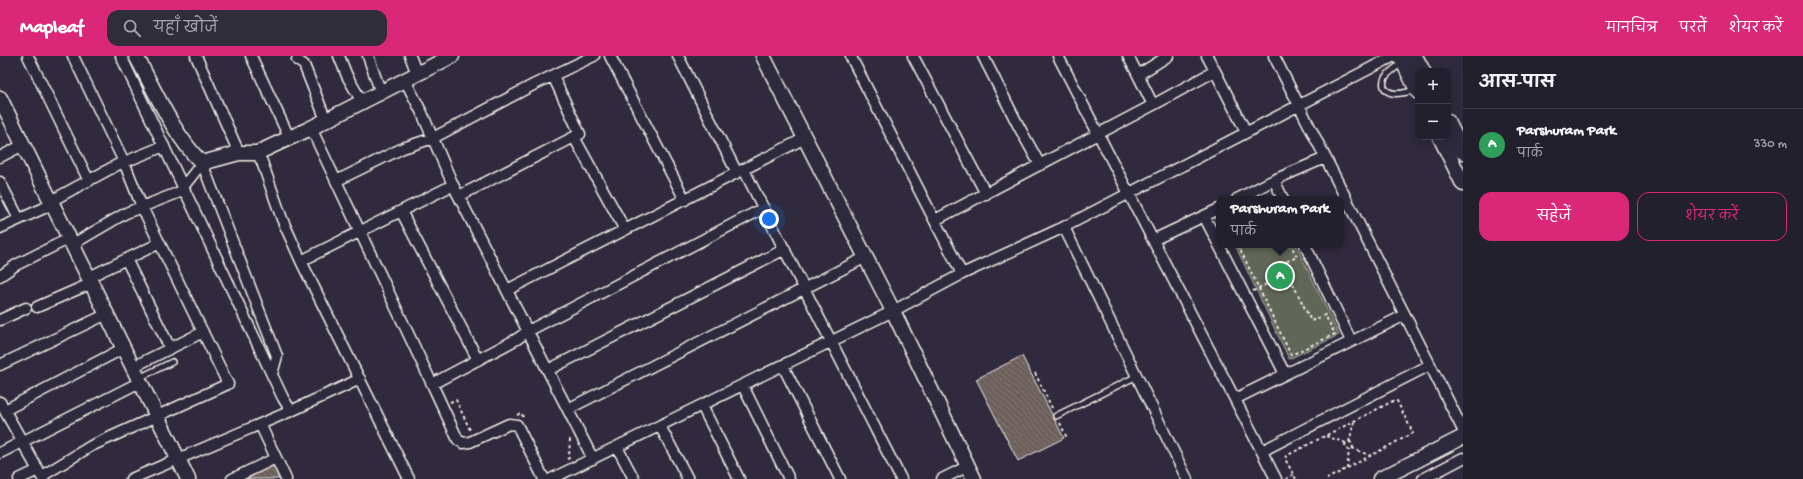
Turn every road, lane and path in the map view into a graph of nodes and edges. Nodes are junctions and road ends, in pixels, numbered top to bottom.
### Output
1 (28, 56) edge
2 (73, 56) edge
3 (121, 56) edge
4 (136, 56) edge
5 (196, 56) edge
6 (251, 56) edge
7 (339, 56) edge
8 (368, 56) edge
9 (410, 56) edge
10 (452, 56) edge
11 (594, 56) edge
12 (610, 56) edge
13 (678, 56) edge
14 (763, 56) edge
15 (852, 56) edge
16 (913, 56) edge
17 (983, 56) edge
18 (1058, 56) edge
19 (1128, 56) edge
20 (1168, 56) edge
21 (1207, 56) edge
22 (1274, 56) edge
23 (299, 57) edge
24 (1403, 57) edge
25 (1419, 68) edge
26 (1214, 71) junction
27 (1138, 75) junction
28 (553, 76) junction
29 (411, 77) junction
30 (1415, 86) edge
31 (1415, 91) edge
32 (381, 93) junction
33 (0, 98) edge
34 (362, 102) junction
35 (1298, 104) junction
36 (1153, 105) junction
37 (326, 120) junction
38 (310, 128) junction
39 (1451, 128) edge
40 (1246, 132) junction
41 (1098, 133) junction
42 (574, 136) junction
43 (289, 137) junction
44 (433, 138) junction
45 (805, 138) junction
46 (1441, 140) edge
47 (23, 145) junction
48 (164, 146) junction
49 (1463, 152) edge
50 (239, 153) junction
51 (257, 153) junction
52 (0, 157) edge
53 (1326, 158) junction
54 (124, 162) junction
55 (202, 163) junction
56 (1040, 165) junction
57 (741, 171) junction
58 (1274, 180) junction
59 (89, 181) junction
60 (336, 181) junction
61 (0, 182) edge
62 (1463, 184) edge
63 (453, 185) junction
64 (184, 188) junction
65 (1129, 193) junction
66 (986, 194) junction
67 (459, 196) junction
68 (1243, 196) edge
69 (1282, 196) edge
70 (685, 200) junction
71 (52, 203) junction
72 (142, 207) junction
73 (764, 208) junction
74 (1216, 210) edge
75 (401, 211) junction
76 (1204, 216) junction
77 (19, 219) junction
78 (935, 220) junction
79 (1064, 227) junction
80 (0, 228) edge
81 (625, 230) junction
82 (360, 232) junction
83 (1153, 240) junction
84 (1216, 240) edge
85 (71, 241) junction
86 (160, 243) junction
87 (1220, 248) edge
88 (1239, 248) edge
89 (1292, 248) edge
90 (1306, 248) edge
91 (785, 249) junction
92 (866, 258) junction
93 (301, 260) junction
94 (127, 261) junction
95 (1288, 273) junction
96 (962, 274) junction
97 (0, 276) edge
98 (91, 280) junction
99 (805, 288) junction
100 (1259, 288) junction
101 (507, 290) junction
102 (1244, 296) junction
103 (893, 312) junction
104 (107, 314) junction
105 (1405, 315) junction
106 (0, 320) edge
107 (528, 331) junction
108 (203, 332) junction
109 (1351, 341) junction
110 (831, 342) junction
111 (124, 348) junction
112 (170, 348) junction
113 (478, 360) junction
114 (172, 362) dead end
115 (0, 365) edge
116 (1430, 365) junction
117 (782, 366) junction
118 (548, 370) junction
119 (1034, 372) dead end
120 (272, 374) junction
121 (1285, 374) junction
122 (137, 376) junction
123 (1137, 376) junction
124 (360, 379) junction
125 (432, 384) junction
126 (742, 386) junction
127 (1235, 399) junction
128 (2, 406) edge
129 (702, 406) junction
130 (568, 409) junction
131 (291, 412) junction
132 (157, 416) junction
133 (1056, 416) junction
134 (1354, 421) junction
135 (260, 424) junction
136 (660, 426) junction
137 (1463, 430) edge
138 (1325, 436) junction
139 (1463, 437) edge
140 (1067, 438) dead end
141 (22, 442) junction
142 (1349, 442) junction
143 (1346, 443) junction
144 (617, 447) junction
145 (1352, 448) junction
146 (1349, 450) junction
147 (1262, 451) junction
148 (0, 453) edge
149 (1371, 456) junction
150 (178, 458) junction
151 (276, 458) junction
152 (1463, 458) edge
153 (593, 459) junction
154 (968, 466) junction
155 (1347, 469) junction
156 (1294, 474) junction
157 (41, 475) edge
158 (1395, 476) edge
159 (134, 478) edge
160 (18, 479) edge
161 (188, 479) edge
162 (232, 479) edge
163 (286, 479) edge
164 (409, 479) edge
165 (551, 479) edge
166 (634, 479) edge
167 (688, 479) edge
168 (739, 479) edge
169 (789, 479) edge
170 (840, 479) edge
171 (901, 479) edge
172 (942, 479) edge
173 (974, 479) edge
174 (1187, 479) edge
175 (1276, 479) edge
176 (1286, 479) edge
177 (1296, 479) edge
178 (1327, 479) edge
179 (1380, 479) edge
180 (1423, 479) edge

1 - 59 street
2 - 54 street
3 - 48 street
4 - 55 street
5 - 50 street
6 - 43 street
7 - 34 street
8 - 32 street
9 - 29 street
10 - 29 street
11 - 28 street
12 - 70 street
13 - 57 street
14 - 45 street
15 - 78 street
16 - 66 street
17 - 56 street
18 - 41 street
19 - 27 street
20 - 27 street
21 - 26 street
22 - 35 street
23 - 37 street
24 - 25 street
24 - 30 street
24 - 31 lane
24 - 35 street
26 - 36 street
26 - 40 street
27 - 36 street
28 - 42 street
28 - 44 street
29 - 32 street
29 - 44 street
32 - 34 street
33 - 47 street
34 - 37 street
35 - 40 street
35 - 53 street
36 - 41 street
37 - 38 street
38 - 43 street
38 - 60 street
39 - 49 street
40 - 65 street
41 - 56 street
41 - 65 street
42 - 67 street
42 - 81 street
43 - 51 street
44 - 60 street
44 - 63 street
45 - 57 street
45 - 92 street
46 - 62 street
47 - 52 street
47 - 71 street
48 - 54 street
48 - 64 street
50 - 51 street
50 - 55 street
51 - 93 street
53 - 58 street
53 - 105 street
54 - 59 street
54 - 72 street
55 - 64 street
55 - 120 street
56 - 66 street
57 - 70 street
57 - 73 street
58 - 68 street
58 - 69 street
59 - 71 street
60 - 82 street
61 - 77 street
63 - 67 street
63 - 75 street
64 - 72 street
64 - 120 street
65 - 79 street
65 - 83 street
66 - 78 street
67 - 101 street
70 - 81 street
71 - 77 street
71 - 85 street
72 - 85 street
72 - 86 street
73 - 91 street
73 - 107 street
74 - 76 street
75 - 82 street
75 - 113 street
76 - 83 street
76 - 84 street
77 - 80 street
78 - 96 street
79 - 96 street
79 - 123 street
81 - 101 street
82 - 93 street
82 - 125 street
83 - 127 street
85 - 97 street
85 - 98 street
86 - 94 street
86 - 108 street
87 - 102 street
88 - 100 path
89 - 95 path
90 - 109 street
91 - 99 street
91 - 118 street
92 - 99 street
92 - 103 street
93 - 124 street
94 - 98 street
94 - 112 street
95 - 100 path
95 - 100 path
96 - 103 street
98 - 104 street
98 - 106 street
99 - 110 street
99 - 130 street
100 - 102 path
101 - 107 street
102 - 121 street
103 - 110 street
103 - 154 street
104 - 111 street
104 - 115 street
105 - 109 street
105 - 116 street
107 - 113 street
107 - 118 street
108 - 112 street
108 - 132 street
109 - 121 street
110 - 117 street
110 - 171 street
111 - 122 street
111 - 128 street
112 - 122 street
113 - 125 street
114 - 122 lane
116 - 137 street
116 - 147 street
117 - 126 street
117 - 170 street
118 - 130 street
119 - 133 path
120 - 131 street
121 - 127 street
122 - 132 street
122 - 141 street
123 - 133 lane
123 - 174 street
124 - 131 street
124 - 164 street
125 - 165 street
126 - 129 street
126 - 169 street
127 - 147 street
128 - 141 street
129 - 136 street
129 - 168 street
130 - 153 street
131 - 135 street
132 - 150 street
132 - 157 street
133 - 140 path
134 - 138 path
134 - 142 path
134 - 149 path
135 - 150 street
135 - 151 street
136 - 144 street
136 - 167 street
138 - 143 path
138 - 156 path
139 - 158 street
141 - 148 street
141 - 157 street
142 - 143 path
142 - 145 path
143 - 146 path
144 - 153 street
144 - 166 street
145 - 146 path
145 - 149 path
146 - 155 path
147 - 175 street
149 - 155 path
150 - 159 street
150 - 161 street
151 - 162 street
151 - 163 street
152 - 180 street
153 - 165 street
154 - 172 street
154 - 173 street
155 - 178 path
156 - 176 path
156 - 177 path
157 - 160 street
158 - 179 street

